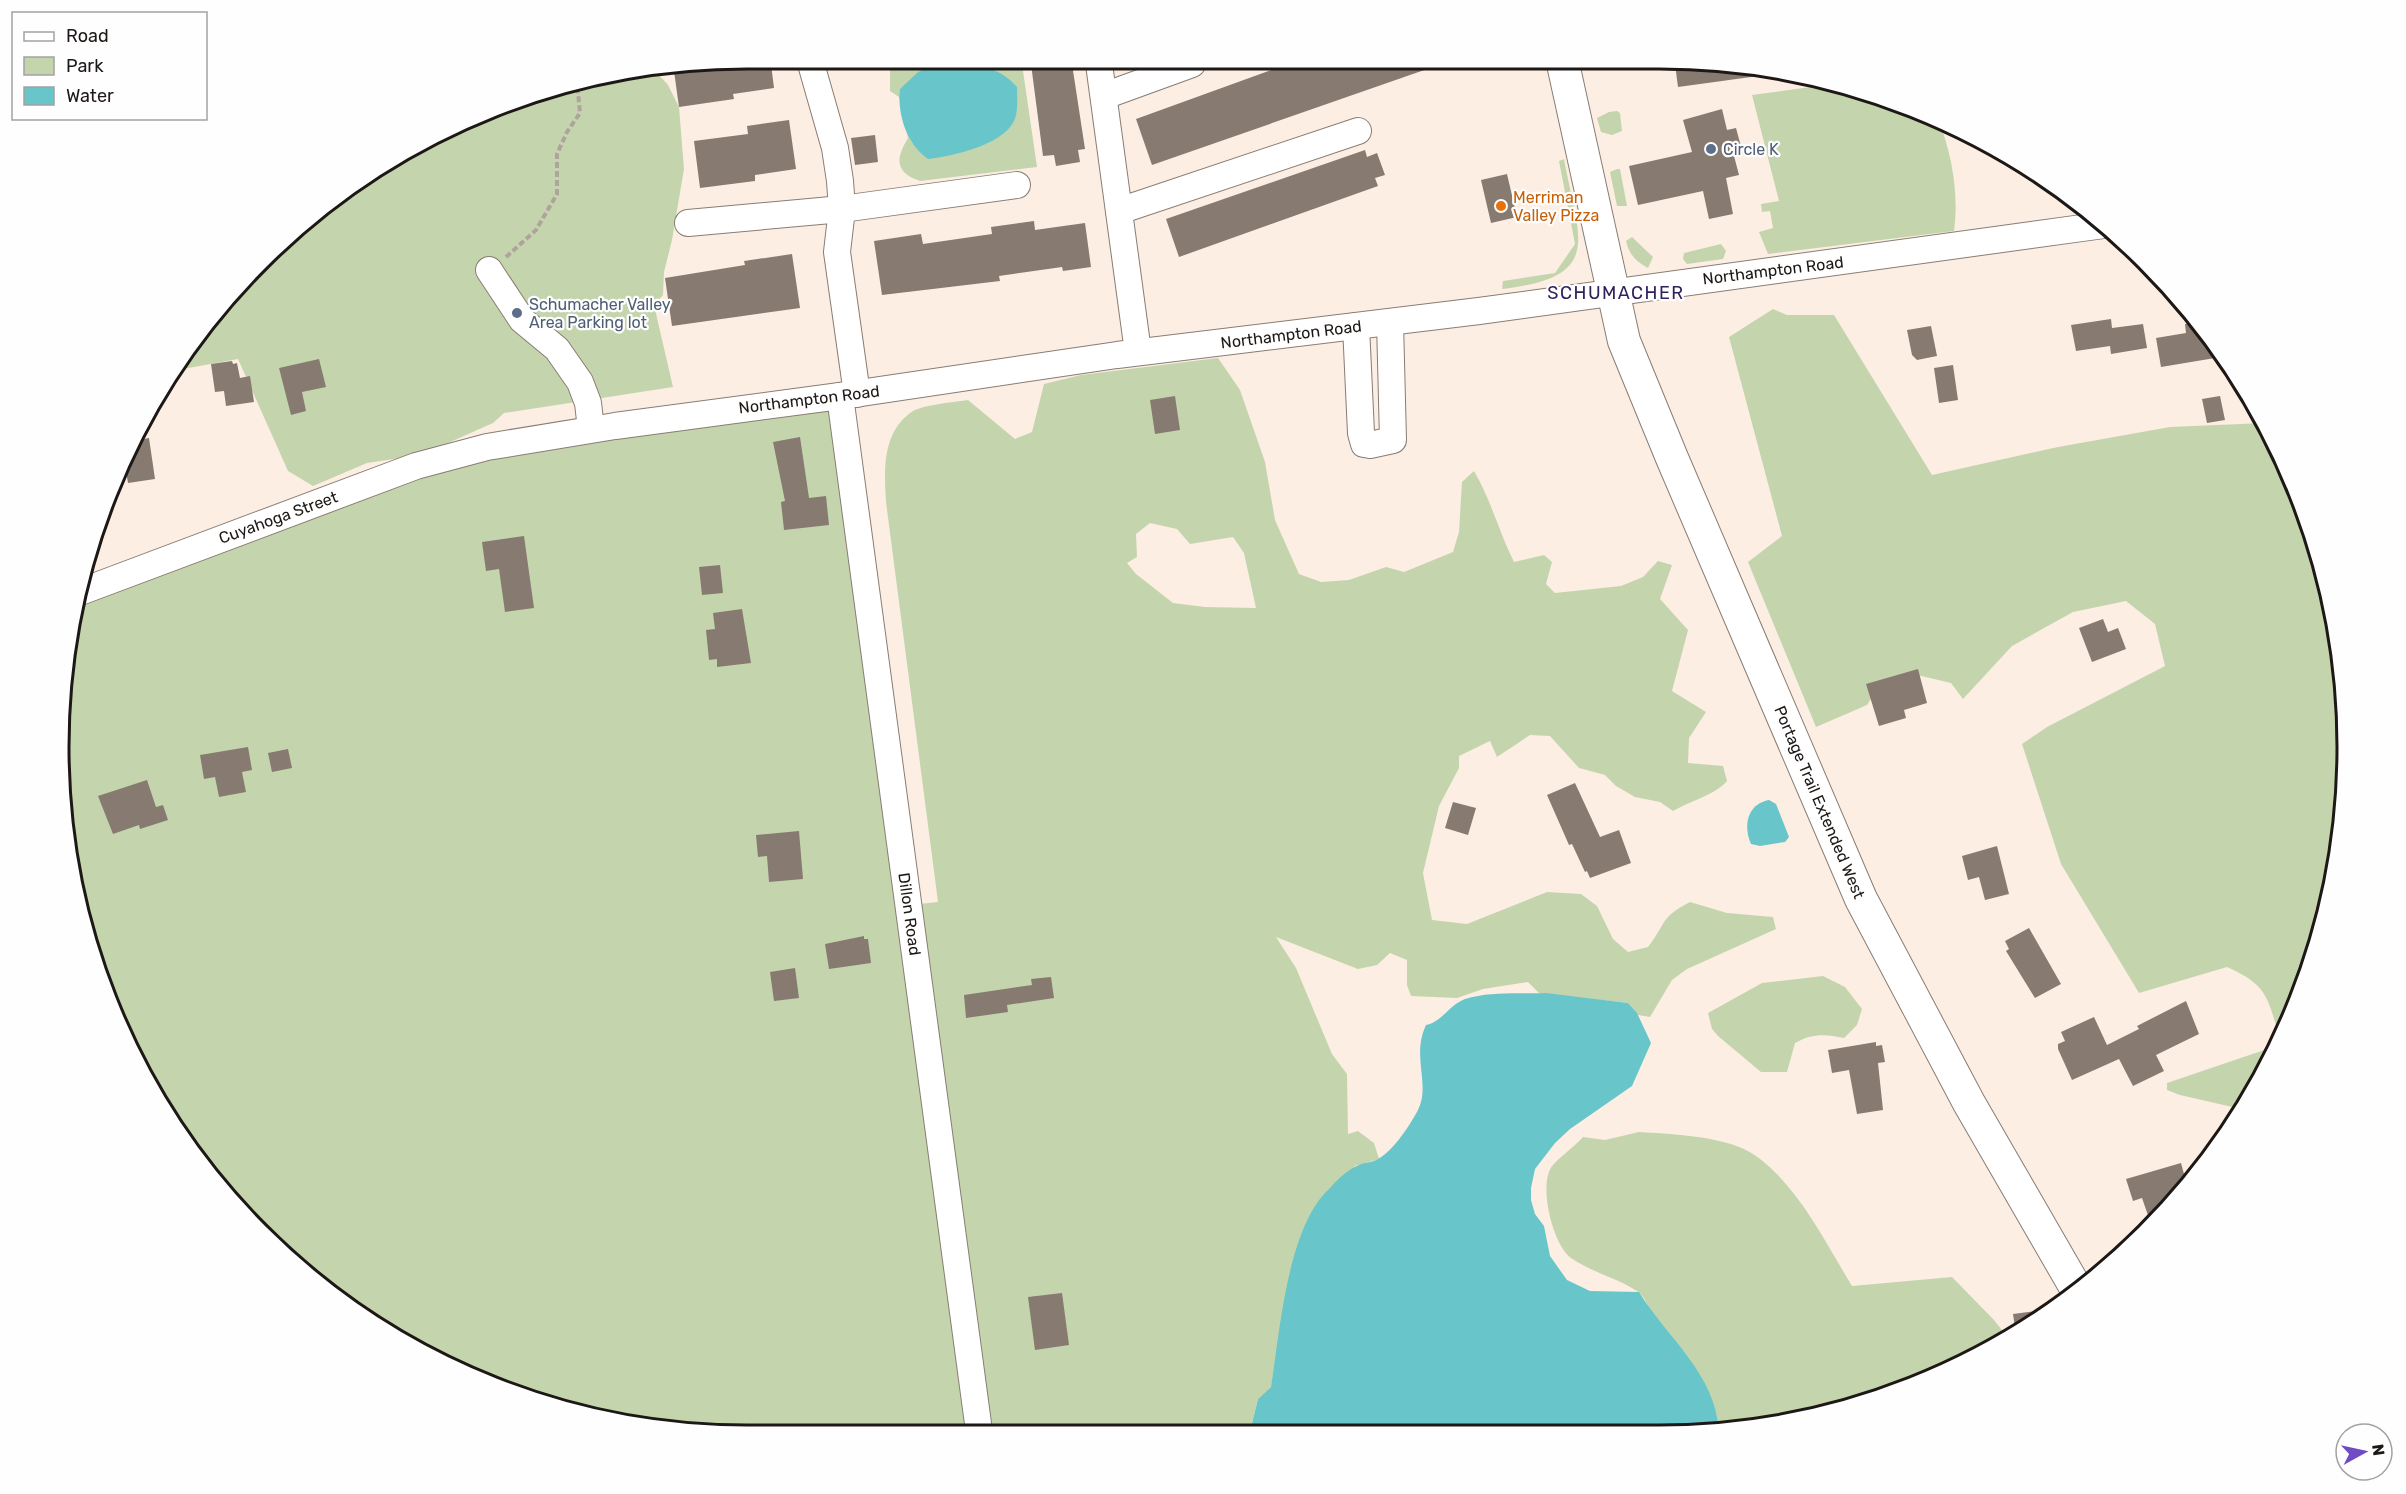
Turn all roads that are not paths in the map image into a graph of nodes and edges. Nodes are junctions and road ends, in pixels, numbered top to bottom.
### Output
1 (812, 69) edge
2 (1100, 69) edge
3 (1178, 69) edge
4 (1564, 69) edge
5 (1104, 96) junction
6 (1358, 131) dead end
7 (1017, 185) dead end
8 (842, 209) junction
9 (1119, 211) junction
10 (688, 223) dead end
11 (2093, 226) edge
12 (489, 270) road end
13 (1614, 291) junction
14 (1390, 322) junction
15 (1356, 326) junction
16 (1138, 352) junction
17 (848, 395) junction
18 (591, 429) junction
19 (479, 449) joint
20 (88, 589) edge
21 (2073, 1284) edge
22 (978, 1425) edge

1 - 8 street, Dillon Road
2 - 5 street
3 - 5 street
4 - 13 main road, Portage Trail Extended West
5 - 9 street
6 - 9 street
7 - 8 street
8 - 10 street
8 - 17 street, Dillon Road
9 - 16 street
11 - 13 street, Northampton Road
12 - 18 street
13 - 14 street, Northampton Road
13 - 21 main road, Portage Trail Extended West
14 - 15 street, Northampton Road
14 - 15 street
15 - 16 street, Northampton Road
16 - 17 street, Northampton Road
17 - 18 street, Northampton Road
17 - 22 street, Dillon Road
18 - 19 street, Northampton Road
19 - 20 street, Cuyahoga Street

